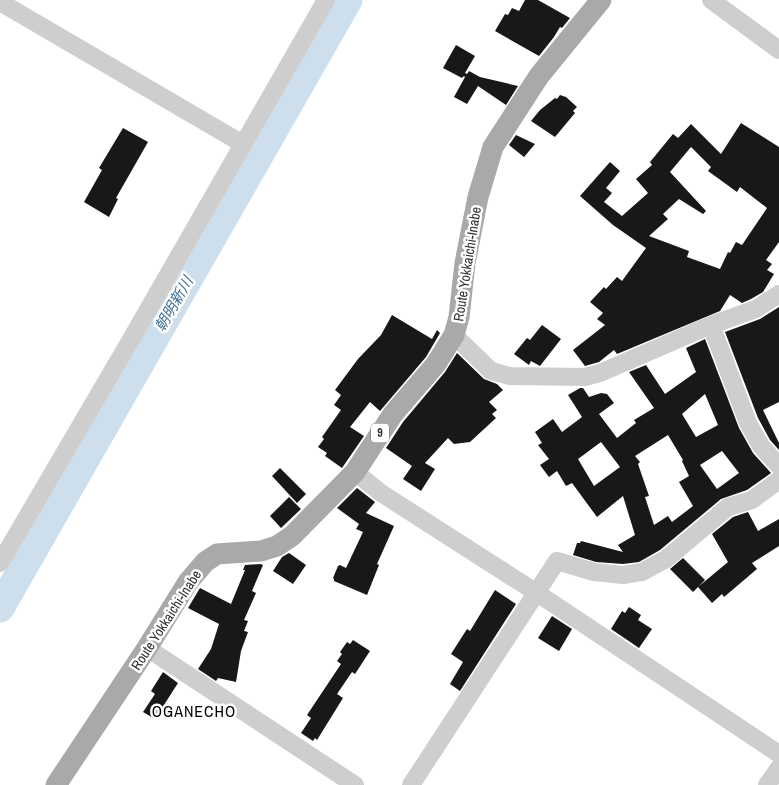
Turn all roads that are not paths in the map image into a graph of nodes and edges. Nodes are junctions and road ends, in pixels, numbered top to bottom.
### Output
1 (326, 0) edge
2 (601, 0) edge
3 (711, 0) edge
4 (0, 2) edge
5 (779, 50) edge
6 (243, 144) junction
7 (779, 294) edge
8 (711, 325) junction
9 (454, 335) junction
10 (779, 466) edge
11 (355, 472) junction
12 (779, 480) edge
13 (0, 563) edge
14 (537, 593) junction
15 (147, 648) junction
16 (779, 754) edge
17 (779, 768) edge
18 (56, 785) edge
19 (356, 785) edge
20 (411, 785) edge
21 (767, 785) edge

1 - 6 street
2 - 9 main road, Route Yokkaichi-Inabe / 9
3 - 5 street
4 - 6 street
6 - 13 street
7 - 8 street
8 - 9 street
8 - 10 street
9 - 11 main road, Route Yokkaichi-Inabe / 9
11 - 14 street
11 - 15 main road, Route Yokkaichi-Inabe / 9
12 - 14 street
14 - 16 street
14 - 20 street
15 - 18 main road, Route Yokkaichi-Inabe / 9
15 - 19 street
17 - 21 street

